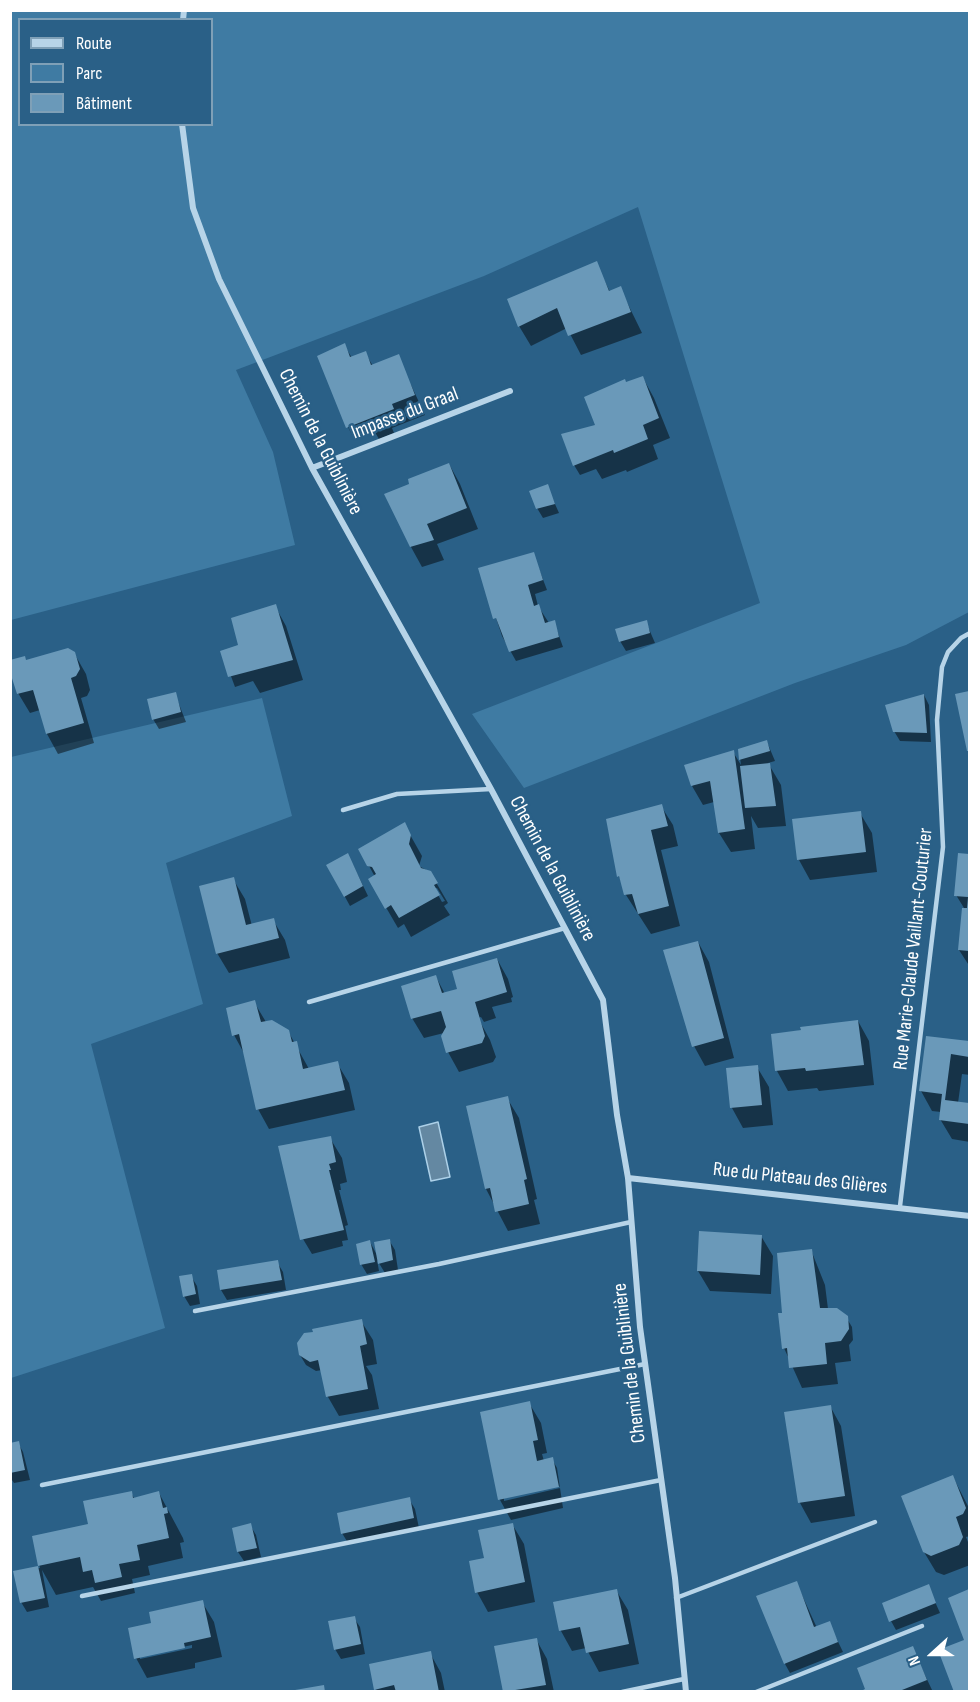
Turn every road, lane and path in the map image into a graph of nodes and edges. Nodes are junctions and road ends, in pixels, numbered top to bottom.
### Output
1 (182, 126) edge
2 (510, 391) dead end
3 (312, 468) junction
4 (969, 633) edge
5 (491, 789) junction
6 (343, 810) dead end
7 (565, 928) junction
8 (309, 1002) dead end
9 (628, 1178) junction
10 (900, 1206) junction
11 (969, 1216) edge
12 (631, 1222) junction
13 (195, 1311) dead end
14 (645, 1364) junction
15 (661, 1480) junction
16 (42, 1485) dead end
17 (875, 1522) dead end
18 (82, 1596) dead end
19 (676, 1598) junction
20 (922, 1626) dead end
21 (684, 1679) junction
22 (622, 1692) edge
23 (686, 1692) edge
24 (756, 1692) edge

1 - 3 street, Chemin de la Guiblinière
2 - 3 street, Impasse du Graal
3 - 5 street, Chemin de la Guiblinière
4 - 10 lane, Rue Marie-Claude Vaillant-Couturier
5 - 6 lane
5 - 7 street, Chemin de la Guiblinière
7 - 8 lane
7 - 9 street, Chemin de la Guiblinière
9 - 10 street, Rue du Plateau des Glières
9 - 12 street, Chemin de la Guiblinière
10 - 11 street, Rue du Plateau des Glières
12 - 13 lane
12 - 14 street, Chemin de la Guiblinière
14 - 15 street, Chemin de la Guiblinière
14 - 16 lane
15 - 18 lane
15 - 19 street, Chemin de la Guiblinière
17 - 19 lane
19 - 21 street, Chemin de la Guiblinière
20 - 24 lane
21 - 22 lane
21 - 23 street, Chemin de la Guiblinière

